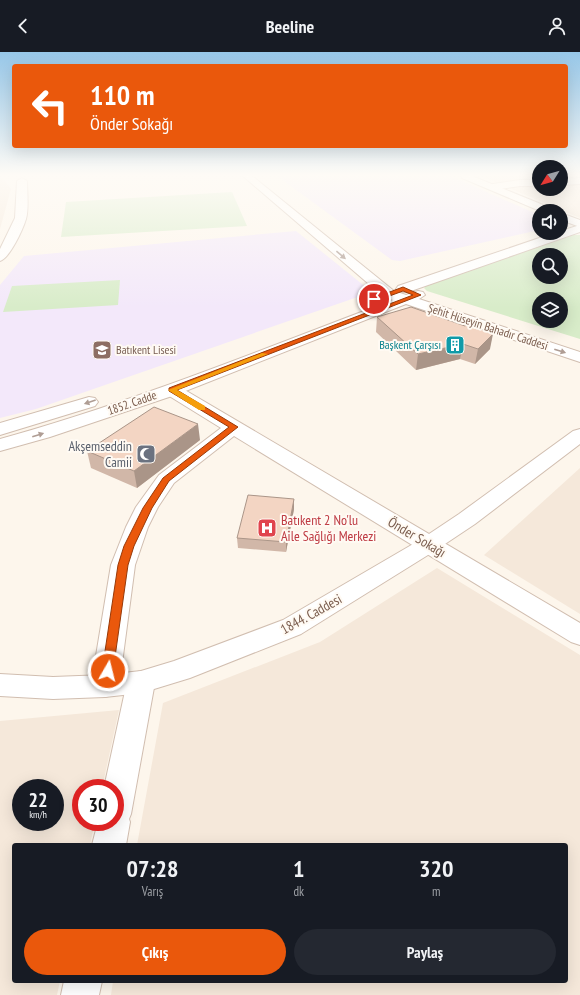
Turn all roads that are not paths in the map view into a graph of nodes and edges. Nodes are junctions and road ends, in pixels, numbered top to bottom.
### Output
1 (20, 220) edge
2 (305, 220) edge
3 (314, 220) edge
4 (571, 220) edge
5 (580, 224) edge
6 (580, 228) edge
7 (2, 253) edge
8 (404, 295) junction
9 (580, 347) edge
10 (580, 357) edge
11 (201, 362) dead end
12 (172, 390) junction
13 (106, 396) dead end
14 (234, 427) junction
15 (0, 429) edge
16 (580, 434) edge
17 (0, 445) edge
18 (428, 545) junction
19 (580, 635) edge
20 (141, 682) junction
21 (0, 685) edge
22 (106, 686) junction
23 (122, 779) edge
24 (112, 831) edge
25 (109, 843) edge
26 (83, 983) edge
27 (80, 995) edge

1 - 7 street
2 -> 8 street, Şehit Hüseyin Bahadır Caddesi
3 - 8 street, Şehit Hüseyin Bahadır Caddesi
4 - 5 street
6 - 8 street
8 - 9 street, Şehit Hüseyin Bahadır Caddesi
8 -> 10 street, Şehit Hüseyin Bahadır Caddesi
8 - 11 street
8 - 12 street, 1852. Cadde
12 - 14 street, Önder Sokağı
17 -> 12 street, 1852. Cadde
13 -> 15 street, 1852. Cadde
14 - 18 street, Önder Sokağı
14 - 22 street
16 - 18 street, 1844. Caddesi
18 - 19 street, Önder Sokağı
18 - 20 street, 1844. Caddesi
20 - 22 street, 1844. Caddesi
20 - 23 street
21 - 22 street, 1844. Caddesi
24 - 25 street
26 - 27 street

